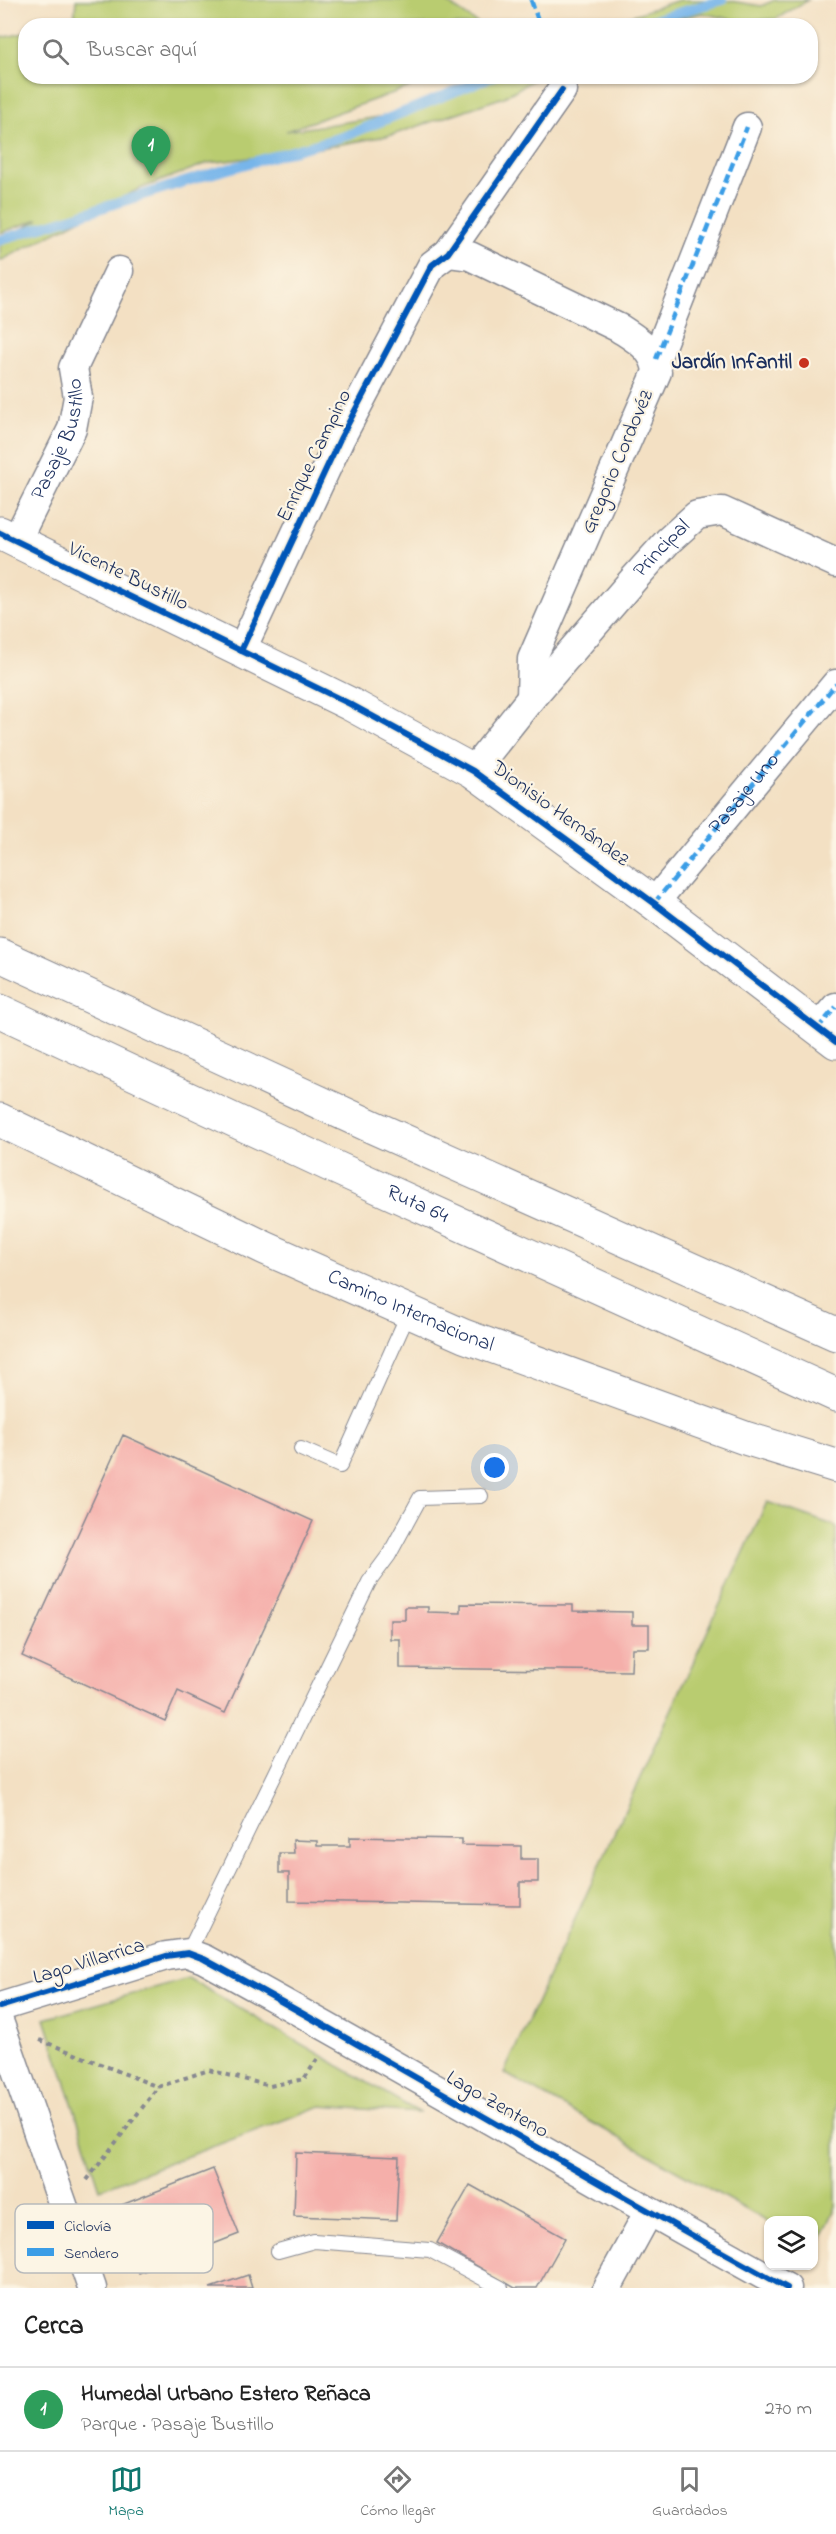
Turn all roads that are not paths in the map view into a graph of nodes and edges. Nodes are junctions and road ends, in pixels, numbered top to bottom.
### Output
1 (562, 90) dead end
2 (747, 127) dead end
3 (448, 253) junction
4 (119, 271) dead end
5 (656, 359) junction
6 (8, 537) edge
7 (836, 562) edge
8 (241, 651) junction
9 (836, 684) edge
10 (531, 698) junction
11 (473, 771) junction
12 (654, 903) junction
13 (0, 955) edge
14 (0, 1011) edge
15 (830, 1026) edge
16 (0, 1120) edge
17 (409, 1312) junction
18 (836, 1334) edge
19 (836, 1395) edge
20 (301, 1449) dead end
21 (836, 1466) edge
22 (481, 1496) dead end
23 (188, 1953) junction
24 (0, 2007) edge
25 (0, 2024) edge
26 (63, 2204) edge
27 (648, 2213) junction
28 (278, 2251) dead end
29 (87, 2273) edge
30 (92, 2288) edge
31 (501, 2288) edge
32 (607, 2288) edge
33 (787, 2288) edge

1 - 3 street, Enrique Campino
2 - 5 street, Gregorio Cordovéz
3 - 5 street
3 - 8 street, Enrique Campino
4 - 6 street, Pasaje Bustillo
5 - 10 street, Gregorio Cordovéz
6 - 8 main road, Vicente Bustillo
7 - 10 street, Principal
8 - 11 main road, Dionisio Hernández
9 - 12 street, Pasaje Uno
10 - 11 street
11 - 12 main road, Dionisio Hernández
12 - 15 main road, Dionisio Hernández
13 - 18 main road
14 - 19 main road, Ruta 64
16 - 17 main road, Camino Internacional
17 - 20 lane
17 - 21 main road, Camino Internacional
22 - 23 lane
23 - 24 street, Lago Villarrica
23 - 27 street, Lago Zenteno
25 - 26 street
27 - 32 street
27 - 33 street, Lago Zenteno
28 - 31 lane
29 - 30 street

